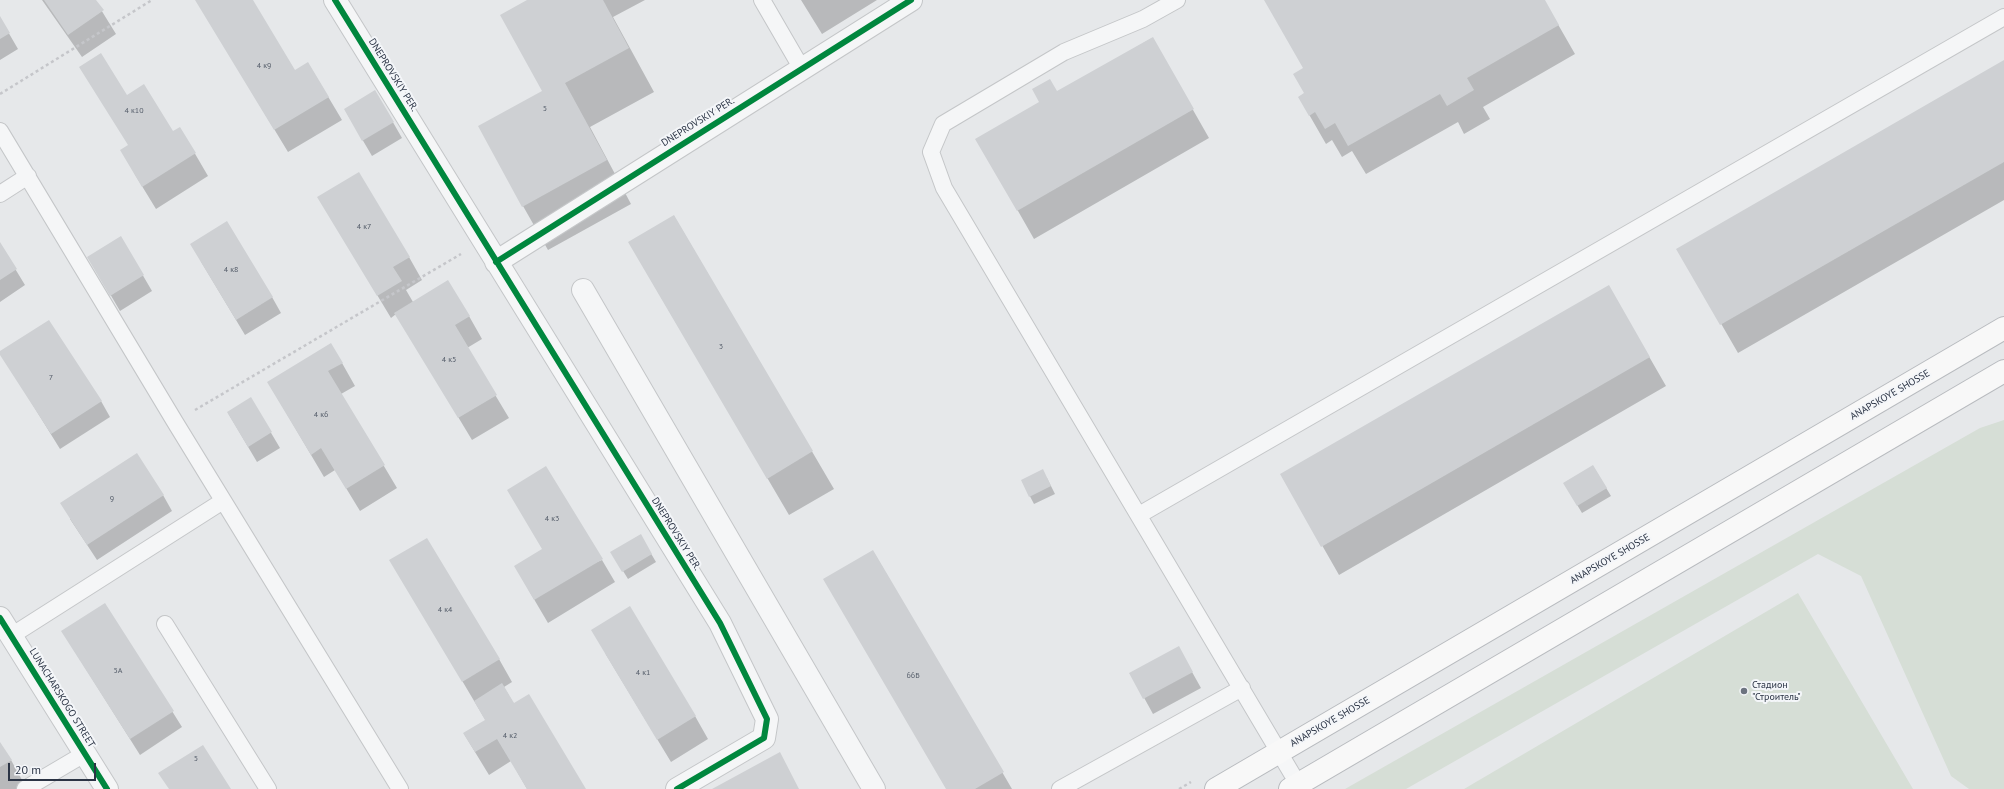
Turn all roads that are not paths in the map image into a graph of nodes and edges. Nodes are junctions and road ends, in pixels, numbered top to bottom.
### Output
1 (335, 0) edge
2 (762, 0) edge
3 (911, 0) edge
4 (1177, 0) edge
5 (2004, 17) edge
6 (802, 69) junction
7 (0, 131) edge
8 (28, 176) junction
9 (0, 194) edge
10 (496, 262) junction
11 (583, 290) dead end
12 (2004, 328) edge
13 (2004, 371) edge
14 (223, 501) junction
15 (1138, 515) junction
16 (165, 624) dead end
17 (5, 627) edge
18 (1242, 688) junction
19 (1280, 752) junction
20 (86, 753) junction
21 (1294, 787) edge
22 (25, 789) edge
23 (107, 789) edge
24 (268, 789) edge
25 (400, 789) edge
26 (677, 789) edge
27 (874, 789) edge
28 (1060, 789) edge
29 (1216, 789) edge

1 - 10 street, DNEPROVSKIY PER.
2 - 6 lane
3 - 6 street, DNEPROVSKIY PER.
4 - 15 lane
5 - 15 lane
6 - 10 street, DNEPROVSKIY PER.
7 - 8 lane
8 - 9 lane
8 - 14 lane
10 - 26 street, DNEPROVSKIY PER.
11 - 27 street
12 - 19 highway, ANAPSKOYE SHOSSE
13 - 21 highway
14 - 17 lane
14 - 25 lane
15 - 18 lane
16 - 24 lane
17 - 20 street, LUNACHARSKOGO STREET
18 - 19 lane
18 - 28 lane
19 - 21 lane
19 - 29 highway, ANAPSKOYE SHOSSE
20 - 22 lane
20 - 23 street, LUNACHARSKOGO STREET

